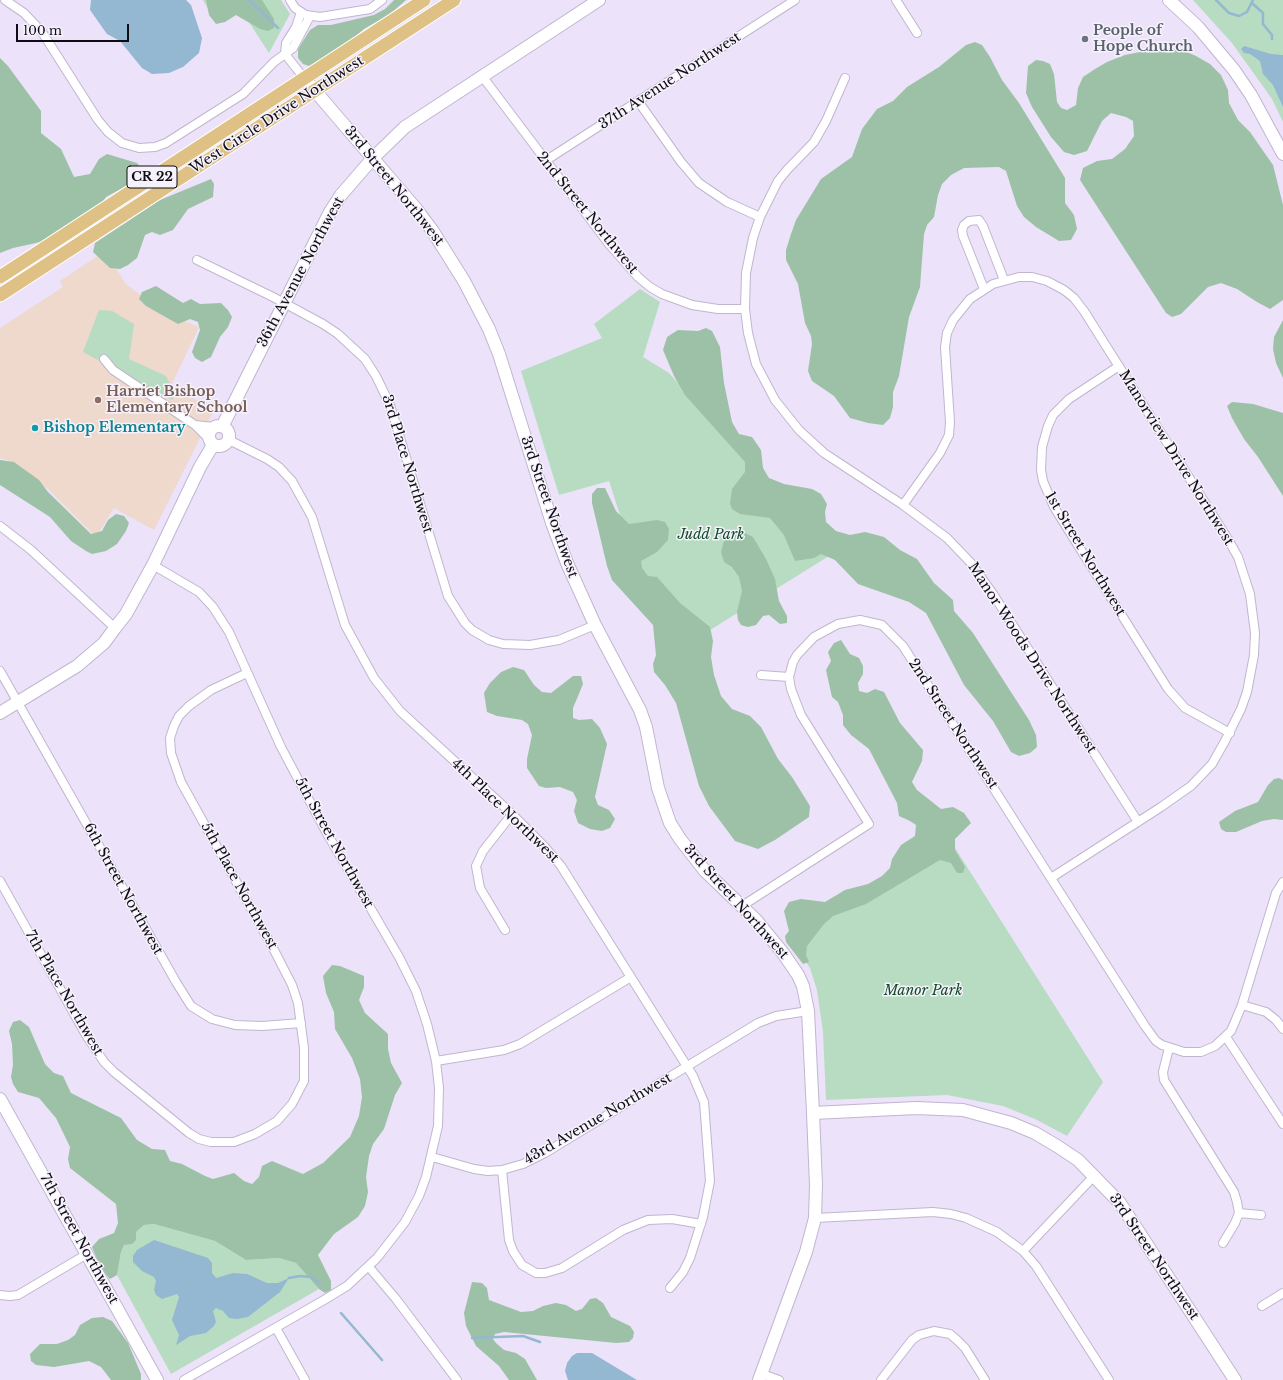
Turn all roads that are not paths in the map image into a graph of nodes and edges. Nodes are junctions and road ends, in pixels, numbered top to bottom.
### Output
1 (4, 0) edge
2 (290, 0) edge
3 (382, 0) edge
4 (424, 0) edge
5 (454, 0) edge
6 (599, 0) edge
7 (795, 0) edge
8 (896, 0) edge
9 (1170, 0) edge
10 (301, 12) junction
11 (310, 16) junction
12 (917, 33) dead end
13 (285, 54) junction
14 (482, 76) junction
15 (304, 78) junction
16 (845, 78) dead end
17 (314, 91) junction
18 (638, 101) junction
19 (1283, 154) edge
20 (373, 158) junction
21 (545, 161) junction
22 (760, 217) junction
23 (197, 260) dead end
24 (0, 277) edge
25 (1004, 280) junction
26 (984, 289) junction
27 (0, 295) edge
28 (284, 304) junction
29 (745, 309) junction
30 (104, 359) dead end
31 (1119, 366) junction
32 (195, 425) junction
33 (219, 426) junction
34 (229, 440) junction
35 (211, 442) junction
36 (903, 505) junction
37 (0, 526) edge
38 (153, 565) junction
39 (595, 626) junction
40 (115, 628) junction
41 (0, 671) edge
42 (247, 673) junction
43 (761, 675) dead end
44 (789, 677) junction
45 (18, 703) junction
46 (0, 713) edge
47 (1230, 733) junction
48 (512, 814) junction
49 (1138, 822) junction
50 (1051, 878) junction
51 (0, 881) edge
52 (1283, 882) edge
53 (742, 906) junction
54 (505, 930) dead end
55 (631, 977) junction
56 (1242, 1005) junction
57 (808, 1011) junction
58 (301, 1023) junction
59 (1283, 1029) edge
60 (1226, 1037) junction
61 (1169, 1048) junction
62 (436, 1061) junction
63 (688, 1066) junction
64 (0, 1098) edge
65 (813, 1113) junction
66 (1283, 1124) edge
67 (267, 1127) joint
68 (432, 1157) junction
69 (502, 1170) junction
70 (1095, 1175) junction
71 (1239, 1213) junction
72 (1260, 1215) dead end
73 (815, 1218) junction
74 (701, 1224) junction
75 (1223, 1243) dead end
76 (1023, 1251) junction
77 (87, 1254) junction
78 (369, 1268) junction
79 (670, 1288) dead end
80 (1283, 1293) edge
81 (0, 1295) edge
82 (1262, 1306) dead end
83 (276, 1328) junction
84 (760, 1377) edge
85 (157, 1380) edge
86 (184, 1380) edge
87 (305, 1380) edge
88 (458, 1380) edge
89 (779, 1380) edge
90 (881, 1380) edge
91 (985, 1380) edge
92 (1109, 1380) edge
93 (1235, 1380) edge

1 - 13 street
2 - 10 street
3 - 11 street
4 - 15 main road, West Circle Drive Northwest / CR 22
5 - 17 main road, West Circle Drive Northwest / CR 22
6 - 14 street, 36th Avenue Northwest
7 - 18 street, 37th Avenue Northwest
8 - 12 street
9 - 19 street
10 - 11 street
10 - 13 street
11 - 13 street
13 - 15 street, 3rd Street Northwest
14 - 20 street, 36th Avenue Northwest
14 - 21 street, 2nd Street Northwest
15 - 17 street, 3rd Street Northwest
15 - 24 main road, West Circle Drive Northwest / CR 22
16 - 22 street, Manor Woods Drive Northwest
17 - 20 street, 3rd Street Northwest
17 - 27 main road, West Circle Drive Northwest / CR 22
18 - 21 street, 37th Avenue Northwest
18 - 22 street
20 - 28 street, 36th Avenue Northwest
20 - 39 street, 3rd Street Northwest
21 - 29 street, 2nd Street Northwest
22 - 29 street, Manor Woods Drive Northwest
23 - 28 street, 3rd Place Northwest
25 - 26 street, Manorview Drive Northwest
25 - 26 street
25 - 31 street, Manorview Drive Northwest
26 - 36 street, Manorview Drive Northwest
28 - 33 street, 36th Avenue Northwest
28 - 39 street, 3rd Place Northwest
29 - 36 street, Manor Woods Drive Northwest
30 - 32 street
31 - 47 street, Manorview Drive Northwest
31 - 47 street, 1st Street Northwest
32 - 33 street
32 - 35 street
33 - 34 street
33 - 35 street, 36th Avenue Northwest
34 - 35 street
34 - 48 street, 4th Place Northwest
35 - 38 street, 36th Avenue Northwest
36 - 49 street, Manor Woods Drive Northwest
37 - 40 street
38 - 40 street, 36th Avenue Northwest
38 - 42 street, 5th Street Northwest
39 - 53 street, 3rd Street Northwest
40 - 45 street, 36th Avenue Northwest
41 - 45 street, 6th Street Northwest
42 - 58 street, 5th Place Northwest
42 - 62 street, 5th Street Northwest
43 - 44 street
44 - 50 street, 2nd Street Northwest
44 - 53 street
45 - 46 street, 36th Avenue Northwest
45 - 58 street, 6th Street Northwest
47 - 49 street, Manorview Drive Northwest
48 - 54 street
48 - 55 street, 4th Place Northwest
49 - 50 street, Manorview Drive Northwest
50 - 61 street, 2nd Street Northwest
51 - 67 street, 7th Place Northwest
52 - 56 street
53 - 57 street, 3rd Street Northwest
55 - 62 street
55 - 63 street, 4th Place Northwest
56 - 59 street
56 - 60 street
57 - 63 street, 43rd Avenue Northwest
57 - 65 street, 3rd Street Northwest
58 - 67 street, 5th Place Northwest
60 - 61 street
60 - 66 street
61 - 71 street
62 - 68 street, 5th Street Northwest
63 - 69 street, 43rd Avenue Northwest
63 - 74 street, 4th Place Northwest
64 - 77 street, 7th Street Northwest
65 - 70 street, 3rd Street Northwest
65 - 73 street
68 - 69 street, 43rd Avenue Northwest
68 - 78 street
69 - 74 street
70 - 76 street
70 - 93 street, 3rd Street Northwest
71 - 72 street
71 - 75 street
73 - 76 street
73 - 84 street
74 - 79 street, 4th Place Northwest
76 - 92 street
77 - 81 street
77 - 85 street, 7th Street Northwest
78 - 83 street
78 - 88 street
80 - 82 street
83 - 86 street
83 - 87 street
84 - 89 street
90 - 91 street

